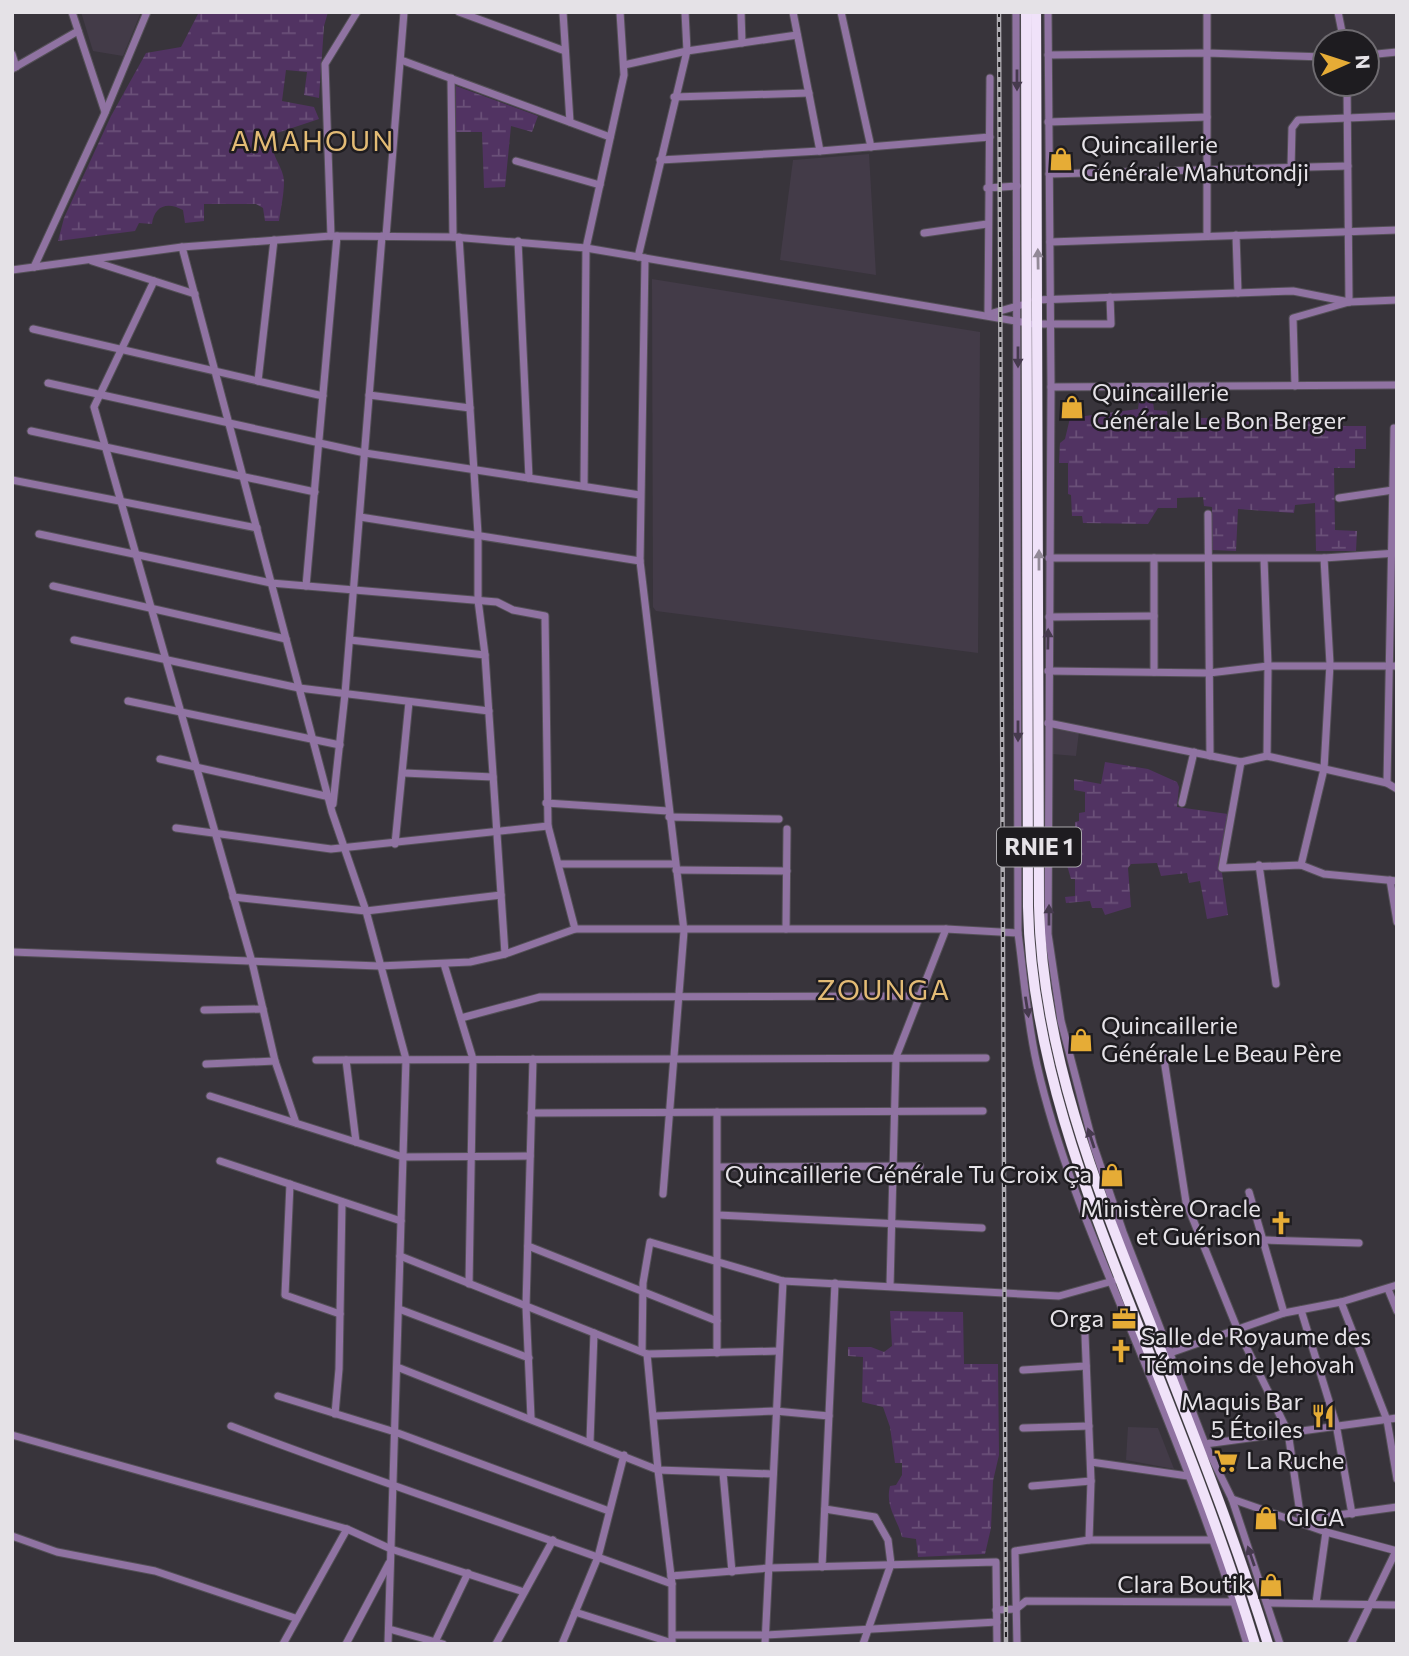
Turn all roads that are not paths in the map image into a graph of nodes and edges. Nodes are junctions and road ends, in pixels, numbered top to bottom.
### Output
1 (72, 12) edge
2 (147, 12) edge
3 (357, 12) edge
4 (404, 12) edge
5 (459, 12) edge
6 (563, 12) edge
7 (620, 12) edge
8 (685, 12) edge
9 (741, 12) edge
10 (793, 12) edge
11 (841, 12) edge
12 (1016, 12) edge
13 (1026, 12) edge
14 (1036, 12) edge
15 (1048, 12) edge
16 (1207, 12) edge
17 (78, 31) junction
18 (797, 35) junction
19 (742, 43) junction
20 (565, 51) junction
21 (687, 51) junction
22 (1207, 53) junction
23 (12, 54) edge
24 (1048, 55) junction
25 (1311, 57) edge
26 (401, 60) junction
27 (624, 65) junction
28 (14, 68) edge
29 (451, 78) junction
30 (990, 78) dead end
31 (808, 93) junction
32 (674, 97) junction
33 (1347, 98) edge
34 (105, 113) junction
35 (1397, 116) edge
36 (1207, 117) junction
37 (1347, 117) junction
38 (570, 122) junction
39 (1048, 122) junction
40 (610, 137) junction
41 (990, 137) junction
42 (871, 147) junction
43 (820, 151) junction
44 (660, 160) junction
45 (516, 161) dead end
46 (1348, 166) junction
47 (1291, 168) junction
48 (1207, 170) junction
49 (1049, 174) junction
50 (600, 185) junction
51 (1017, 186) junction
52 (987, 188) junction
53 (987, 224) junction
54 (1397, 230) edge
55 (1349, 232) junction
56 (925, 233) dead end
57 (1236, 235) junction
58 (334, 236) junction
59 (384, 236) junction
60 (1207, 236) junction
61 (456, 237) junction
62 (274, 240) junction
63 (518, 242) junction
64 (1050, 242) junction
65 (182, 247) junction
66 (586, 248) junction
67 (642, 257) junction
68 (89, 260) junction
69 (34, 267) junction
70 (12, 270) edge
71 (154, 281) junction
72 (1238, 293) junction
73 (195, 294) junction
74 (1110, 297) junction
75 (1050, 299) junction
76 (1397, 300) edge
77 (1028, 302) junction
78 (1349, 302) junction
79 (988, 314) junction
80 (1028, 323) junction
81 (1050, 326) junction
82 (33, 329) dead end
83 (122, 349) junction
84 (215, 371) junction
85 (258, 381) junction
86 (48, 383) dead end
87 (1397, 385) edge
88 (1295, 386) junction
89 (1051, 387) junction
90 (99, 395) junction
91 (369, 395) junction
92 (323, 396) junction
93 (470, 408) junction
94 (229, 426) junction
95 (1397, 429) edge
96 (31, 431) dead end
97 (319, 444) junction
98 (106, 448) junction
99 (365, 453) junction
100 (474, 470) junction
101 (243, 478) junction
102 (529, 478) junction
103 (12, 480) edge
104 (584, 486) junction
105 (1393, 490) junction
106 (314, 492) junction
107 (640, 495) junction
108 (1339, 498) dead end
109 (120, 500) junction
110 (1208, 514) dead end
111 (360, 517) junction
112 (257, 528) junction
113 (39, 534) dead end
114 (478, 534) junction
115 (1394, 552) edge
116 (134, 553) junction
117 (1049, 558) junction
118 (1154, 558) junction
119 (1324, 558) junction
120 (1207, 559) junction
121 (1264, 559) junction
122 (640, 561) junction
123 (271, 583) junction
124 (53, 586) dead end
125 (306, 586) junction
126 (354, 589) junction
127 (478, 600) junction
128 (150, 608) junction
129 (1154, 616) junction
130 (1049, 617) junction
131 (286, 639) junction
132 (74, 640) dead end
133 (350, 640) junction
134 (485, 656) junction
135 (165, 659) junction
136 (1330, 664) junction
137 (1268, 666) junction
138 (1393, 666) edge
139 (1048, 671) junction
140 (1154, 672) junction
141 (1209, 673) junction
142 (299, 688) junction
143 (345, 694) junction
144 (128, 701) dead end
145 (409, 702) junction
146 (489, 711) junction
147 (179, 712) junction
148 (1048, 723) junction
149 (313, 740) junction
150 (340, 745) junction
151 (1194, 752) junction
152 (1210, 756) junction
153 (1267, 756) junction
154 (160, 759) dead end
155 (1241, 762) junction
156 (195, 767) junction
157 (1324, 769) junction
158 (404, 773) junction
159 (493, 776) junction
160 (1387, 783) junction
161 (1397, 789) edge
162 (331, 797) junction
163 (546, 803) junction
164 (1182, 803) dead end
165 (669, 814) junction
166 (779, 819) dead end
167 (548, 826) junction
168 (176, 828) dead end
169 (787, 829) dead end
170 (497, 833) junction
171 (216, 834) junction
172 (395, 844) junction
173 (346, 848) junction
174 (560, 864) junction
175 (1259, 865) junction
176 (1301, 865) junction
177 (676, 867) junction
178 (787, 871) junction
179 (1393, 881) edge
180 (501, 895) junction
181 (233, 897) junction
182 (366, 911) junction
183 (1397, 922) edge
184 (575, 929) junction
185 (786, 929) junction
186 (946, 929) junction
187 (684, 931) junction
188 (1018, 933) junction
189 (12, 952) edge
190 (505, 954) junction
191 (252, 962) junction
192 (444, 964) junction
193 (379, 966) junction
194 (1276, 984) dead end
195 (681, 995) junction
196 (918, 996) junction
197 (263, 1009) junction
198 (204, 1010) dead end
199 (460, 1018) junction
200 (1163, 1053) dead end
201 (896, 1057) junction
202 (986, 1058) dead end
203 (406, 1059) junction
204 (473, 1059) junction
205 (533, 1059) junction
206 (675, 1059) junction
207 (316, 1060) dead end
208 (346, 1060) junction
209 (275, 1061) junction
210 (206, 1064) dead end
211 (210, 1096) dead end
212 (895, 1111) junction
213 (983, 1111) dead end
214 (671, 1112) junction
215 (717, 1112) junction
216 (531, 1113) junction
217 (296, 1123) junction
218 (356, 1142) junction
219 (530, 1156) junction
220 (403, 1157) junction
221 (474, 1157) junction
222 (220, 1161) dead end
223 (893, 1166) junction
224 (920, 1166) dead end
225 (718, 1167) junction
226 (290, 1184) junction
227 (1249, 1192) dead end
228 (663, 1194) dead end
229 (342, 1202) junction
230 (718, 1215) junction
231 (401, 1221) junction
232 (891, 1223) junction
233 (982, 1228) dead end
234 (1265, 1240) junction
235 (1359, 1243) dead end
236 (527, 1246) junction
237 (400, 1256) junction
238 (718, 1264) junction
239 (1115, 1280) junction
240 (783, 1281) junction
241 (835, 1283) junction
242 (469, 1284) junction
243 (1397, 1285) edge
244 (890, 1286) junction
245 (1388, 1289) junction
246 (643, 1292) junction
247 (1341, 1302) junction
248 (526, 1306) junction
249 (398, 1309) junction
250 (1301, 1310) junction
251 (1397, 1311) edge
252 (1284, 1313) junction
253 (341, 1314) junction
254 (717, 1321) junction
255 (1237, 1328) junction
256 (594, 1333) junction
257 (1085, 1335) dead end
258 (779, 1351) junction
259 (645, 1353) junction
260 (717, 1353) junction
261 (1170, 1353) junction
262 (528, 1358) junction
263 (397, 1367) junction
264 (1086, 1367) junction
265 (1023, 1370) dead end
266 (278, 1396) dead end
267 (775, 1411) junction
268 (335, 1414) junction
269 (655, 1416) junction
270 (829, 1416) junction
271 (531, 1418) junction
272 (1397, 1418) edge
273 (1387, 1420) junction
274 (1336, 1424) junction
275 (231, 1426) dead end
276 (1089, 1426) junction
277 (1023, 1428) dead end
278 (395, 1432) junction
279 (1288, 1432) junction
280 (12, 1435) edge
281 (590, 1441) junction
282 (1205, 1444) junction
283 (624, 1455) junction
284 (1091, 1462) junction
285 (658, 1470) junction
286 (723, 1474) junction
287 (773, 1475) junction
288 (1188, 1476) junction
289 (1397, 1479) edge
290 (1091, 1481) junction
291 (1032, 1486) dead end
292 (393, 1488) junction
293 (1232, 1499) junction
294 (1397, 1507) edge
295 (825, 1509) junction
296 (609, 1511) junction
297 (1352, 1514) junction
298 (1301, 1520) junction
299 (347, 1529) junction
300 (1326, 1532) junction
301 (12, 1536) edge
302 (553, 1540) junction
303 (1089, 1540) junction
304 (1213, 1540) junction
305 (391, 1549) junction
306 (1396, 1551) edge
307 (598, 1557) junction
308 (391, 1559) junction
309 (891, 1564) junction
310 (822, 1567) junction
311 (769, 1568) junction
312 (732, 1572) junction
313 (468, 1573) junction
314 (672, 1580) junction
315 (524, 1592) junction
316 (1234, 1602) junction
317 (1267, 1603) junction
318 (1316, 1603) junction
319 (1371, 1604) junction
320 (1397, 1605) edge
321 (1016, 1609) junction
322 (996, 1610) junction
323 (575, 1612) junction
324 (295, 1618) junction
325 (997, 1622) junction
326 (867, 1628) junction
327 (389, 1629) junction
328 (765, 1640) edge
329 (673, 1641) edge
330 (439, 1643) edge
331 (283, 1644) edge
332 (346, 1644) edge
333 (388, 1644) edge
334 (496, 1644) edge
335 (562, 1644) edge
336 (863, 1644) edge
337 (997, 1644) edge
338 (1017, 1644) edge
339 (1247, 1644) edge
340 (1255, 1644) edge
341 (1268, 1644) edge
342 (1280, 1644) edge
343 (1351, 1644) edge

1 - 17 street
2 - 34 street
3 - 58 street
4 - 26 street
5 - 20 street
6 - 20 street
7 - 27 street
8 - 21 street
9 - 19 street
10 - 18 street
11 - 42 street
12 -> 51 street
13 - 77 highway, RNIE 1
77 -> 14 highway, RNIE 1
15 - 24 street
16 - 22 street
17 - 28 street
17 - 34 street
18 - 19 street
18 - 31 street
19 - 21 street
20 - 38 street
21 - 27 street
21 - 32 street
22 - 24 street
22 - 25 street
22 - 36 street
23 - 28 street
24 - 39 street
26 - 29 street
26 - 59 street
27 - 40 street
29 - 38 street
29 - 61 street
30 - 41 street
31 - 32 street
31 - 43 street
32 - 44 street
33 - 37 street
34 - 69 street
35 - 37 street
36 - 39 street
36 - 48 street
37 - 46 street
37 - 47 street
38 - 40 street
39 - 49 street
40 - 50 street
41 - 42 street
41 - 52 street
42 - 43 street
43 - 44 street
44 - 67 street
45 - 50 street
46 - 47 street
46 - 55 street
47 - 48 street
48 - 49 street
48 - 60 street
49 - 64 street
50 - 66 street
51 - 52 street
51 - 77 street
52 - 53 street
53 - 56 street
53 - 79 street
54 - 55 street
55 - 57 street
55 - 78 street
57 - 60 street
57 - 72 street
58 - 59 street
58 - 62 street
58 - 92 street
59 - 61 street
59 - 91 street
60 - 64 street
61 - 63 street
61 - 93 street
62 - 65 street
62 - 85 street
63 - 66 street
63 - 102 street
64 - 75 street
65 - 68 street
65 - 73 street
66 - 67 street
66 - 104 street
67 - 79 street
67 - 107 street
68 - 69 street
68 - 71 street
69 - 70 street
71 - 73 street
71 - 83 street
72 - 74 street
72 - 78 street
73 - 84 street
74 - 75 street
74 - 81 street
75 - 77 street
75 - 81 street
76 - 78 street
77 - 79 street
77 - 80 highway, RNIE 1
77 - 80 street
78 - 88 street
79 - 80 street
80 - 81 street
80 -> 188 street
80 - 239 highway, RNIE 1
341 -> 80 highway, RNIE 1
81 - 89 street
82 - 83 street
83 - 84 street
83 - 90 street
84 - 85 street
84 - 94 street
85 - 92 street
86 - 90 street
87 - 88 street
88 - 89 street
89 - 117 street
90 - 94 street
90 - 98 street
91 - 93 street
91 - 99 street
92 - 97 street
93 - 100 street
94 - 97 street
94 - 101 street
95 - 105 street
96 - 98 street
97 - 99 street
97 - 106 street
98 - 101 street
98 - 109 street
99 - 100 street
99 - 111 street
100 - 102 street
100 - 114 street
101 - 106 street
101 - 112 street
102 - 104 street
103 - 109 street
104 - 107 street
105 - 108 street
105 - 115 street
106 - 125 street
107 - 122 street
109 - 112 street
109 - 116 street
110 - 120 street
111 - 114 street
111 - 126 street
112 - 123 street
113 - 116 street
114 - 122 street
114 - 127 street
115 - 119 street
115 - 138 street
116 - 123 street
116 - 128 street
117 - 118 street
117 - 130 street
118 - 120 street
118 - 129 street
119 - 121 street
119 - 136 street
120 - 121 street
120 - 141 street
121 - 137 street
122 - 165 street
123 - 125 street
123 - 131 street
124 - 128 street
125 - 126 street
126 - 127 street
126 - 133 street
127 - 134 street
127 - 163 street
128 - 131 street
128 - 135 street
129 - 130 street
129 - 140 street
139 -> 130 street
131 - 142 street
132 - 135 street
133 - 134 street
133 - 143 street
134 - 146 street
135 - 142 street
135 - 147 street
136 - 137 street
136 - 138 street
136 - 157 street
137 - 141 street
137 - 153 street
138 - 160 street
139 - 140 street
139 - 148 street
140 - 141 street
141 - 152 street
142 - 143 street
142 - 149 street
143 - 145 street
143 - 150 street
144 - 147 street
145 - 146 street
145 - 158 street
146 - 159 street
147 - 149 street
147 - 156 street
148 - 151 street
261 -> 148 street
149 - 150 street
149 - 162 street
150 - 162 street
151 - 152 street
151 - 164 street
152 - 155 street
153 - 155 street
153 - 157 street
154 - 156 street
155 - 175 street
156 - 162 street
156 - 171 street
157 - 160 street
157 - 176 street
158 - 159 street
158 - 172 street
159 - 170 street
160 - 161 street
162 - 173 street
163 - 165 street
163 - 167 street
165 - 166 street
165 - 177 street
167 - 170 street
167 - 174 street
168 - 171 street
169 - 178 street
170 - 172 street
170 - 180 street
171 - 173 street
171 - 181 street
172 - 173 street
173 - 182 street
174 - 177 street
174 - 184 street
175 - 176 street
175 - 194 street
176 - 179 street
177 - 178 street
177 - 187 street
178 - 185 street
179 - 183 street
180 - 182 street
180 - 190 street
181 - 182 street
181 - 191 street
182 - 193 street
184 - 187 street
184 - 190 street
185 - 186 street
185 - 187 street
186 - 188 street
186 - 196 street
187 - 195 street
188 -> 239 street
189 - 191 street
190 - 192 street
191 - 193 street
191 - 197 street
192 - 193 street
192 - 199 street
193 - 203 street
195 - 196 street
195 - 199 street
195 - 206 street
196 - 201 street
197 - 198 street
197 - 209 street
199 - 204 street
200 - 255 street
201 - 202 street
201 - 206 street
201 - 212 street
203 - 204 street
203 - 208 street
203 - 220 street
204 - 205 street
204 - 221 street
205 - 206 street
205 - 216 street
206 - 214 street
207 - 208 street
208 - 218 street
209 - 210 street
209 - 217 street
211 - 217 street
212 - 213 street
212 - 215 street
212 - 223 street
214 - 215 street
214 - 216 street
214 - 228 street
215 - 225 street
216 - 219 street
217 - 218 street
218 - 220 street
219 - 221 street
219 - 236 street
220 - 221 street
220 - 231 street
221 - 242 street
222 - 226 street
223 - 224 street
223 - 225 street
223 - 232 street
225 - 230 street
226 - 229 street
226 - 253 street
227 - 234 street
229 - 231 street
229 - 253 street
230 - 232 street
230 - 238 street
231 - 237 street
232 - 233 street
232 - 244 street
234 - 235 street
234 - 252 street
236 - 246 street
236 - 248 street
237 - 242 street
237 - 249 street
238 - 240 street
238 - 246 street
238 - 254 street
239 - 244 street
239 - 288 street
239 - 340 highway, RNIE 1
240 - 241 street
240 - 258 street
241 - 244 street
241 - 270 street
242 - 248 street
243 - 245 street
245 - 247 street
245 - 251 street
246 - 254 street
246 - 259 street
247 - 250 street
247 - 273 street
248 - 256 street
248 - 262 street
249 - 262 street
249 - 263 street
250 - 252 street
250 - 274 street
252 - 255 street
253 - 268 street
254 - 260 street
255 - 261 street
255 - 279 street
256 - 259 street
256 - 281 street
257 - 264 street
258 - 260 street
258 - 267 street
259 - 260 street
259 - 269 street
261 - 282 street
262 - 271 street
263 - 271 street
263 - 278 street
264 - 265 street
264 - 276 street
266 - 268 street
267 - 269 street
267 - 270 street
267 - 287 street
268 - 278 street
269 - 285 street
270 - 295 street
271 - 281 street
272 - 273 street
273 - 274 street
273 - 289 street
274 - 279 street
274 - 297 street
275 - 292 street
276 - 277 street
276 - 284 street
278 - 292 street
278 - 296 street
279 - 282 street
279 - 298 street
280 - 299 street
281 - 283 street
282 - 293 street
283 - 285 street
283 - 296 street
284 - 288 street
284 - 290 street
285 - 286 street
285 - 314 street
286 - 287 street
286 - 312 street
287 - 311 street
288 - 304 street
290 - 291 street
290 - 303 street
292 - 302 street
292 - 305 street
293 - 298 street
317 -> 293 street
294 - 297 street
295 - 309 street
295 - 310 street
296 - 307 street
297 - 298 street
298 - 300 street
299 - 305 street
299 - 324 street
300 - 306 street
300 - 318 street
301 - 324 street
302 - 307 street
302 - 315 street
303 - 304 street
303 - 321 street
304 - 316 street
305 - 308 street
305 - 313 street
306 - 319 street
307 - 314 street
307 - 323 street
308 - 327 street
308 - 332 street
309 - 310 street
309 - 322 street
309 - 326 street
310 - 311 street
311 - 312 street
311 - 328 street
312 - 314 street
313 - 315 street
313 - 330 street
314 - 329 street
315 - 334 street
316 - 321 street
316 - 339 street
317 - 318 street
317 - 342 street
318 - 319 street
319 - 320 street
319 - 343 street
321 - 322 street
321 - 338 street
322 - 325 street
323 - 329 street
323 - 335 street
324 - 331 street
325 - 326 street
325 - 337 street
326 - 328 street
326 - 336 street
327 - 330 street
327 - 333 street
328 - 329 street

